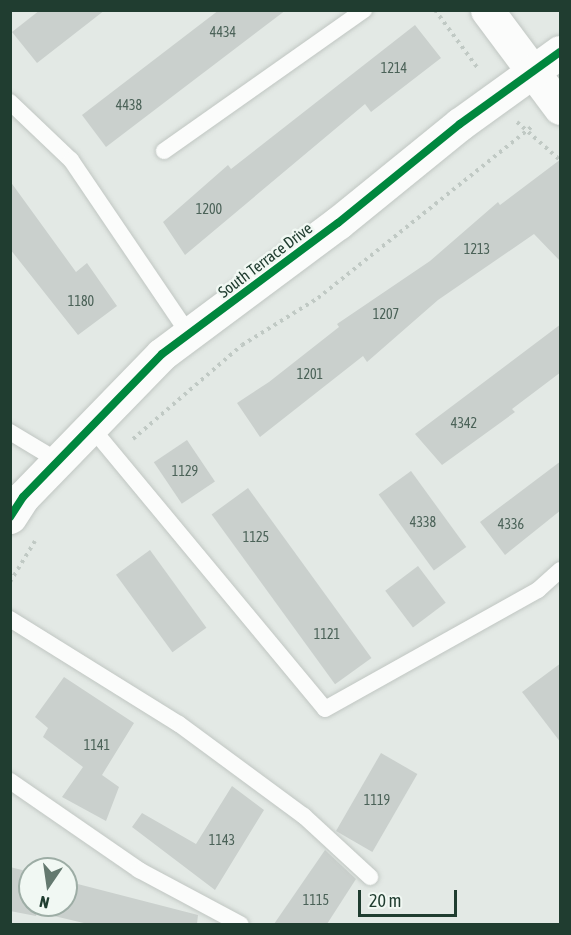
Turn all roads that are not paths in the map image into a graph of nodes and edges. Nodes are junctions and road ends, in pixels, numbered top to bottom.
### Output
1 (364, 10) edge
2 (487, 10) edge
3 (561, 52) edge
4 (533, 72) junction
5 (10, 102) edge
6 (560, 107) edge
7 (164, 150) dead end
8 (189, 334) junction
9 (91, 427) junction
10 (10, 432) edge
11 (58, 461) junction
12 (10, 517) edge
13 (561, 570) edge
14 (10, 619) edge
15 (10, 781) edge
16 (370, 877) dead end
17 (240, 924) edge

1 - 7 lane
2 - 4 street
3 - 4 street, South Terrace Drive
4 - 6 street
4 - 8 street, South Terrace Drive
5 - 8 lane
8 - 9 street, South Terrace Drive
9 - 11 street, South Terrace Drive
9 - 13 lane
10 - 11 lane
11 - 12 street, South Terrace Drive
14 - 16 lane
15 - 17 lane

